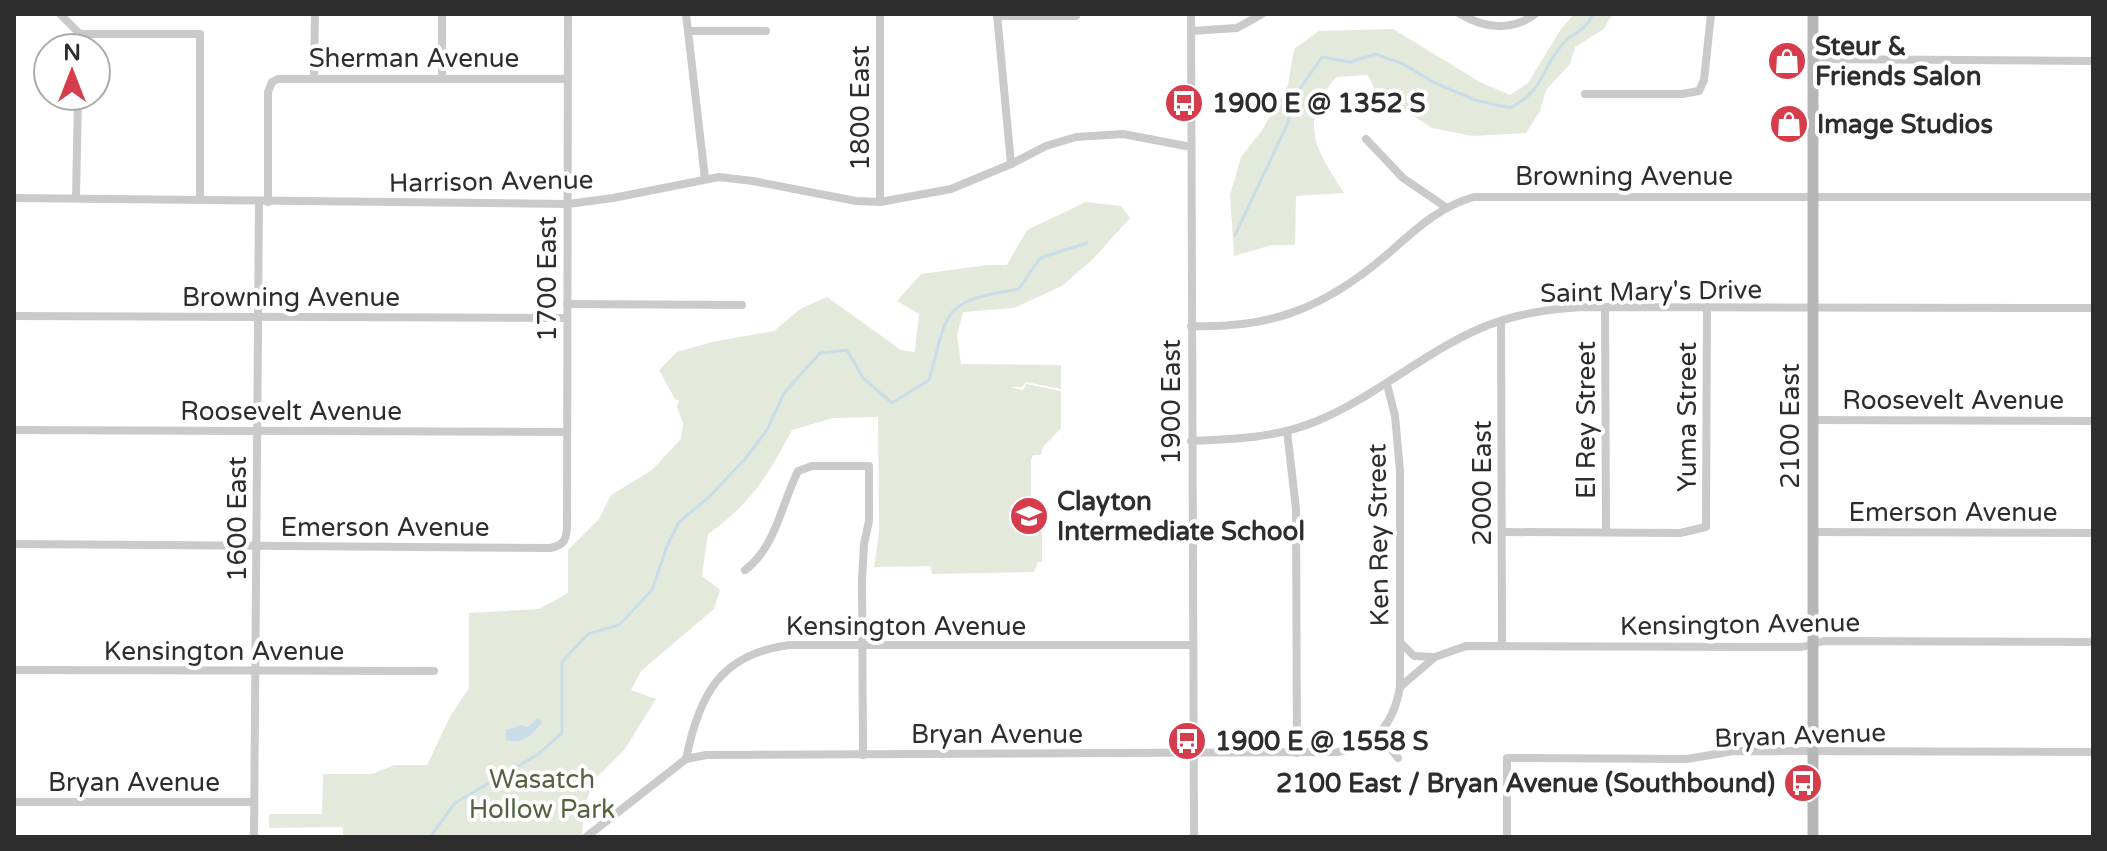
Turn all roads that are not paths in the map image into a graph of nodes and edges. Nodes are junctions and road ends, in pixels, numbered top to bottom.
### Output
1 (60, 14) edge
2 (315, 14) edge
3 (442, 14) edge
4 (568, 14) edge
5 (686, 14) edge
6 (880, 14) edge
7 (1191, 14) edge
8 (1262, 14) edge
9 (1460, 14) edge
10 (1535, 14) edge
11 (1711, 14) edge
12 (1813, 14) edge
13 (997, 15) edge
14 (1076, 16) dead end
15 (688, 31) junction
16 (766, 31) dead end
17 (1191, 31) junction
18 (78, 32) edge
19 (112, 34) edge
20 (1813, 59) junction
21 (2093, 61) edge
22 (314, 78) junction
23 (442, 78) junction
24 (568, 79) junction
25 (268, 92) joint
26 (1585, 94) dead end
27 (78, 112) edge
28 (1366, 139) dead end
29 (1191, 147) junction
30 (1011, 164) junction
31 (705, 179) junction
32 (1812, 196) junction
33 (2093, 197) edge
34 (14, 198) edge
35 (76, 198) junction
36 (200, 199) junction
37 (264, 202) junction
38 (880, 202) junction
39 (568, 204) junction
40 (1447, 208) junction
41 (567, 304) junction
42 (742, 305) dead end
43 (1605, 307) junction
44 (1707, 307) junction
45 (1812, 307) junction
46 (2093, 308) edge
47 (14, 316) edge
48 (258, 317) junction
49 (567, 318) junction
50 (1501, 321) junction
51 (1191, 326) junction
52 (1387, 384) junction
53 (1813, 420) junction
54 (2093, 421) edge
55 (14, 430) edge
56 (258, 431) junction
57 (1287, 431) junction
58 (567, 432) junction
59 (1191, 441) junction
60 (1502, 532) junction
61 (1606, 532) junction
62 (1813, 532) junction
63 (2093, 533) edge
64 (14, 544) edge
65 (563, 544) joint
66 (257, 546) junction
67 (745, 570) dead end
68 (1400, 642) junction
69 (2093, 642) edge
70 (1813, 644) junction
71 (1192, 645) junction
72 (863, 646) junction
73 (1502, 646) junction
74 (1435, 657) junction
75 (14, 670) edge
76 (256, 671) junction
77 (434, 671) dead end
78 (1400, 687) junction
79 (1379, 734) junction
80 (1813, 751) junction
81 (2093, 752) edge
82 (1193, 753) junction
83 (1297, 753) junction
84 (863, 755) junction
85 (1398, 758) dead end
86 (686, 759) junction
87 (14, 802) edge
88 (254, 802) junction
89 (254, 837) edge
90 (586, 837) edge
91 (1194, 837) edge
92 (1507, 837) edge
93 (1813, 837) edge

1 - 18 street
2 - 22 street
3 - 23 street
4 - 24 street, 1700 East
5 - 15 street
6 - 38 street, 1800 East
7 - 17 street, 1900 East
8 - 17 street
9 - 10 street
11 - 26 street
12 - 20 street, 2100 East
13 - 14 street
13 - 30 street
15 - 16 street
15 - 31 street
17 - 29 street, 1900 East
19 - 36 street
20 - 21 street
20 - 32 street, 2100 East
22 - 23 street, Sherman Avenue
22 - 25 street, Sherman Avenue
23 - 24 street, Sherman Avenue
24 - 39 street, 1700 East
25 - 37 street, 1600 East
27 - 35 street
28 - 40 street
29 - 30 street, Harrison Avenue
29 - 51 street, 1900 East
30 - 38 street, Harrison Avenue
31 - 38 street, Harrison Avenue
31 - 39 street, Harrison Avenue
32 - 33 street, Browning Avenue
32 - 40 street, Browning Avenue
32 - 45 street, 2100 East
34 - 35 street, Harrison Avenue
35 - 36 street, Harrison Avenue
36 - 37 street, Harrison Avenue
37 - 39 street, Harrison Avenue
37 - 48 street, 1600 East
39 - 41 street, 1700 East
40 - 51 street, Browning Avenue
41 - 42 street
41 - 49 street, 1700 East
43 - 44 street, Saint Mary's Drive
43 - 50 street, Saint Mary's Drive
43 - 61 street, El Rey Street
44 - 45 street, Saint Mary's Drive
44 - 61 street, Yuma Street
45 - 46 street, Saint Mary's Drive
45 - 53 street, 2100 East
47 - 48 street, Browning Avenue
48 - 49 street, Browning Avenue
48 - 56 street, 1600 East
49 - 58 street, 1700 East
50 - 52 street, Saint Mary's Drive
50 - 60 street, 2000 East
51 - 59 street, 1900 East
52 - 57 street, Saint Mary's Drive
52 - 68 street, Ken Rey Street
53 - 54 street, Roosevelt Avenue
53 - 62 street, 2100 East
55 - 56 street, Roosevelt Avenue
56 - 58 street, Roosevelt Avenue
56 - 66 street, 1600 East
57 - 59 street, Saint Mary's Drive
57 - 83 street
58 - 65 street, 1700 East
59 - 71 street, 1900 East
60 - 61 street
60 - 73 street, 2000 East
62 - 63 street, Emerson Avenue
62 - 70 street, 2100 East
64 - 66 street, Emerson Avenue
65 - 66 street, Emerson Avenue
66 - 76 street, 1600 East
67 - 72 street
68 - 74 street
68 - 78 street, Ken Rey Street
69 - 70 street, Kensington Avenue
70 - 73 street, Kensington Avenue
70 - 80 street, 2100 East
71 - 72 street, Kensington Avenue
71 - 82 street, 1900 East
72 - 84 street
72 - 86 street, Kensington Avenue
73 - 74 street, Kensington Avenue
74 - 78 street, Kensington Avenue
75 - 76 street, Kensington Avenue
76 - 77 street, Kensington Avenue
76 - 88 street, 1600 East
78 - 79 street
79 - 83 street, Bryan Avenue
79 - 85 street
80 - 81 street, Bryan Avenue
80 - 92 street, Bryan Avenue
80 - 93 street, 2100 East
82 - 83 street, Bryan Avenue
82 - 84 street, Bryan Avenue
82 - 91 street, 1900 East
84 - 86 street, Bryan Avenue
86 - 90 street
87 - 88 street, Bryan Avenue
88 - 89 street, 1600 East

